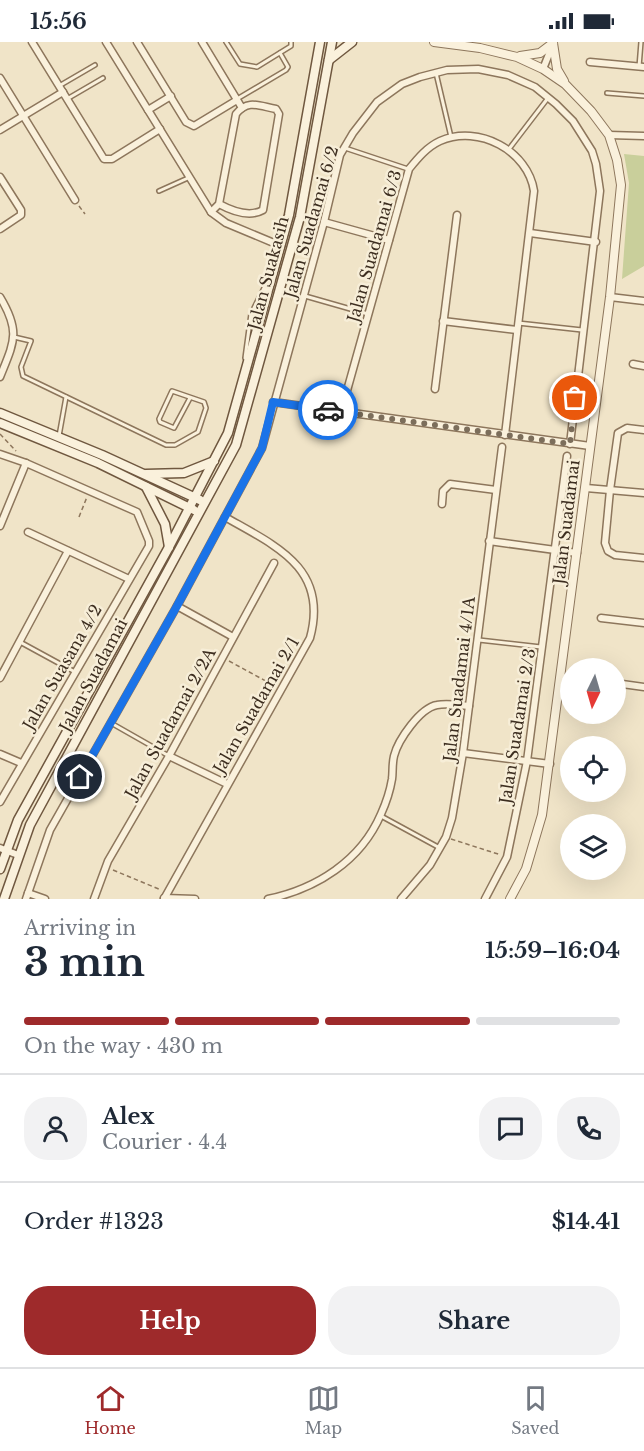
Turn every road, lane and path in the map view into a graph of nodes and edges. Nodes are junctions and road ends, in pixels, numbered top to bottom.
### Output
1 (32, 42) edge
2 (106, 42) edge
3 (137, 42) edge
4 (202, 42) edge
5 (226, 42) edge
6 (291, 42) edge
7 (320, 42) edge
8 (332, 42) edge
9 (352, 42) edge
10 (434, 42) edge
11 (554, 42) edge
12 (641, 42) edge
13 (280, 53) junction
14 (517, 57) junction
15 (328, 61) junction
16 (590, 62) dead end
17 (95, 65) dead end
18 (641, 67) edge
19 (543, 69) junction
20 (436, 73) junction
21 (0, 78) edge
22 (103, 78) dead end
23 (565, 84) junction
24 (61, 89) junction
25 (607, 93) dead end
26 (171, 96) junction
27 (644, 96) edge
28 (548, 97) junction
29 (67, 99) junction
30 (237, 100) junction
31 (242, 108) junction
32 (148, 110) junction
33 (24, 116) junction
34 (160, 129) junction
35 (0, 130) edge
36 (609, 135) junction
37 (644, 136) edge
38 (451, 139) junction
39 (345, 148) junction
40 (509, 149) junction
41 (408, 170) junction
42 (0, 177) edge
43 (190, 177) junction
44 (159, 191) dead end
45 (77, 203) joint
46 (219, 204) junction
47 (211, 212) junction
48 (85, 214) dead end
49 (457, 214) dead end
50 (324, 222) junction
51 (0, 229) edge
52 (530, 233) junction
53 (388, 240) junction
54 (596, 242) junction
55 (281, 246) junction
56 (303, 296) junction
57 (0, 297) edge
58 (610, 297) junction
59 (644, 301) edge
60 (368, 314) junction
61 (443, 321) junction
62 (518, 326) junction
63 (584, 330) junction
64 (14, 337) junction
65 (633, 364) dead end
66 (644, 366) edge
67 (0, 377) edge
68 (435, 389) dead end
69 (66, 397) junction
70 (189, 398) junction
71 (273, 402) junction
72 (341, 412) junction
73 (0, 413) edge
74 (0, 423) edge
75 (644, 430) edge
76 (0, 434) edge
77 (505, 435) junction
78 (59, 436) junction
79 (570, 444) junction
80 (590, 446) junction
81 (501, 447) dead end
82 (0, 454) edge
83 (567, 456) dead end
84 (215, 461) junction
85 (26, 463) junction
86 (142, 474) junction
87 (146, 487) junction
88 (586, 488) junction
89 (496, 490) junction
90 (610, 490) junction
91 (90, 491) junction
92 (644, 494) edge
93 (195, 498) junction
94 (204, 503) junction
95 (442, 504) dead end
96 (194, 511) junction
97 (79, 517) dead end
98 (225, 517) junction
99 (1, 521) edge
100 (28, 532) dead end
101 (489, 541) junction
102 (169, 547) junction
103 (555, 550) junction
104 (68, 551) junction
105 (577, 553) junction
106 (644, 558) edge
107 (274, 563) dead end
108 (129, 579) junction
109 (177, 606) junction
110 (601, 618) dead end
111 (644, 623) edge
112 (233, 637) junction
113 (477, 640) junction
114 (20, 642) junction
115 (543, 647) junction
116 (222, 657) junction
117 (563, 658) edge
118 (75, 672) junction
119 (0, 678) edge
120 (560, 685) edge
121 (626, 685) edge
122 (644, 687) edge
123 (281, 689) junction
124 (469, 706) junction
125 (111, 723) junction
126 (463, 753) junction
127 (0, 754) edge
128 (169, 756) junction
129 (527, 761) junction
130 (21, 763) junction
131 (550, 764) junction
132 (227, 784) junction
133 (0, 802) edge
134 (381, 816) junction
135 (446, 837) junction
136 (440, 848) junction
137 (3, 849) edge
138 (18, 855) junction
139 (507, 857) junction
140 (106, 867) junction
141 (0, 868) edge
142 (27, 896) edge
143 (165, 896) edge
144 (4, 899) edge
145 (45, 899) edge
146 (94, 899) edge
147 (195, 899) edge
148 (268, 899) edge
149 (401, 899) edge
150 (485, 899) edge
151 (510, 899) edge

1 - 24 street
2 - 32 street
3 - 26 street
4 - 30 street
5 - 13 lane
6 - 13 lane
7 - 55 main road, Jalan Suakasih
8 - 15 main road, Jalan Suakasih
9 - 15 main road
10 - 14 street, Jalan Suadamai
11 - 14 street
11 - 19 street
11 - 23 street
12 - 18 lane
13 - 30 lane
14 - 19 street, Jalan Suadamai
15 - 94 main road, Jalan Suakasih
16 - 18 street
17 - 24 lane
19 - 23 street, Jalan Suadamai
20 - 28 street, Jalan Suadamai 6/2
20 - 38 lane
20 - 39 street, Jalan Suadamai 6/2
21 - 33 street
22 - 29 lane
23 - 36 street, Jalan Suadamai
24 - 29 street
24 - 33 street
25 - 27 lane
26 - 30 street
26 - 32 street
28 - 40 lane
28 - 54 street, Jalan Suadamai 6/2
29 - 34 street
30 - 31 street
31 - 46 street
31 - 46 street
32 - 34 street
33 - 35 street
33 - 45 street
34 - 43 street
36 - 37 street
36 - 58 street, Jalan Suadamai
38 - 40 street, Jalan Suadamai 6/3
38 - 41 street, Jalan Suadamai 6/3
39 - 41 lane
39 - 50 street, Jalan Suadamai 6/2
40 - 52 street, Jalan Suadamai 6/3
41 - 53 street, Jalan Suadamai 6/3
42 - 51 street
43 - 44 lane
43 - 47 street
45 - 48 path
46 - 47 street
47 - 55 street
49 - 61 street
50 - 53 street
50 - 56 street, Jalan Suadamai 6/2
52 - 54 street
52 - 62 street, Jalan Suadamai 6/3
53 - 60 street, Jalan Suadamai 6/3
54 - 63 street, Jalan Suadamai 6/2
55 - 84 main road, Jalan Suakasih
56 - 60 lane
56 - 71 street, Jalan Suadamai 6/2
57 - 64 street
58 - 59 street
58 - 80 street, Jalan Suadamai
60 - 72 street, Jalan Suadamai 6/3
61 - 62 street
61 - 68 street
62 - 63 lane
62 - 77 street, Jalan Suadamai 6/3
63 - 79 street, Jalan Suadamai 6/2
64 - 67 street
64 - 69 lane
65 - 66 street
69 - 70 lane
69 - 78 lane
70 - 70 lane
71 - 72 street
71 - 98 street, Jalan Suadamai 6/2
72 - 77 street
73 - 78 main road
74 - 87 main road
75 - 90 street
76 - 85 path
77 - 79 street
78 - 86 main road
79 - 80 street
80 - 88 street, Jalan Suadamai
81 - 89 street, Jalan Suadamai 4/1A
82 - 85 street
83 - 103 street, Jalan Suadamai 2/3
84 - 86 main road
84 - 93 main road, Jalan Suakasih
85 - 91 street
85 - 99 street
86 - 93 main road
87 - 96 main road
87 - 102 main road
88 - 90 street
88 - 105 street, Jalan Suadamai
89 - 95 street
89 - 101 street, Jalan Suadamai 4/1A
90 - 92 street
90 - 106 street
91 - 97 path
91 - 108 street, Jalan Suasana 4/2
93 - 94 main road
93 - 96 main road, Jalan Suadamai
94 - 96 main road, Jalan Suadamai
96 - 102 main road, Jalan Suadamai
96 - 138 main road, Jalan Suadamai
98 - 109 street, Jalan Suadamai 6/2
98 - 123 street, Jalan Suadamai 2/1
100 - 104 street
101 - 103 street
101 - 113 street, Jalan Suadamai 4/1A
102 - 137 main road, Jalan Suadamai
103 - 105 street
103 - 115 street, Jalan Suadamai 2/3
104 - 108 street
104 - 114 street
105 - 117 street, Jalan Suadamai
107 - 112 street, Jalan Suadamai 2/2A
108 - 118 street, Jalan Suasana 4/2
109 - 112 street
109 - 125 street, Jalan Suadamai 6/2
110 - 111 street
112 - 116 street, Jalan Suadamai 2/2A
113 - 115 lane
113 - 124 street, Jalan Suadamai 4/1A
114 - 118 lane
114 - 119 street
115 - 129 street, Jalan Suadamai 2/3
116 - 123 path
116 - 128 street, Jalan Suadamai 2/2A
118 - 130 street, Jalan Suasana 4/2
120 - 131 street, Jalan Suadamai
121 - 122 street
123 - 132 street, Jalan Suadamai 2/1
124 - 126 street, Jalan Suadamai 4/1A
124 - 134 street
125 - 128 lane
125 - 142 street, Jalan Suadamai 6/2
126 - 129 street
126 - 135 street, Jalan Suadamai 4/1A
127 - 130 street
128 - 132 street
128 - 140 street, Jalan Suadamai 2/2A
129 - 131 street
129 - 139 street, Jalan Suadamai 2/3
130 - 133 street, Jalan Suasana 4/2
131 - 151 street, Jalan Suadamai
132 - 143 street, Jalan Suadamai 2/1
134 - 136 lane
134 - 148 street
135 - 136 street, Jalan Suadamai 4/1A
135 - 139 path
136 - 149 street, Jalan Suadamai 4/1A
137 - 138 street
137 - 141 main road, Jalan Suadamai
138 - 144 main road, Jalan Suadamai
139 - 150 street, Jalan Suadamai 2/3
140 - 143 path
140 - 146 street, Jalan Suadamai 2/2A
142 - 145 street
143 - 147 street

